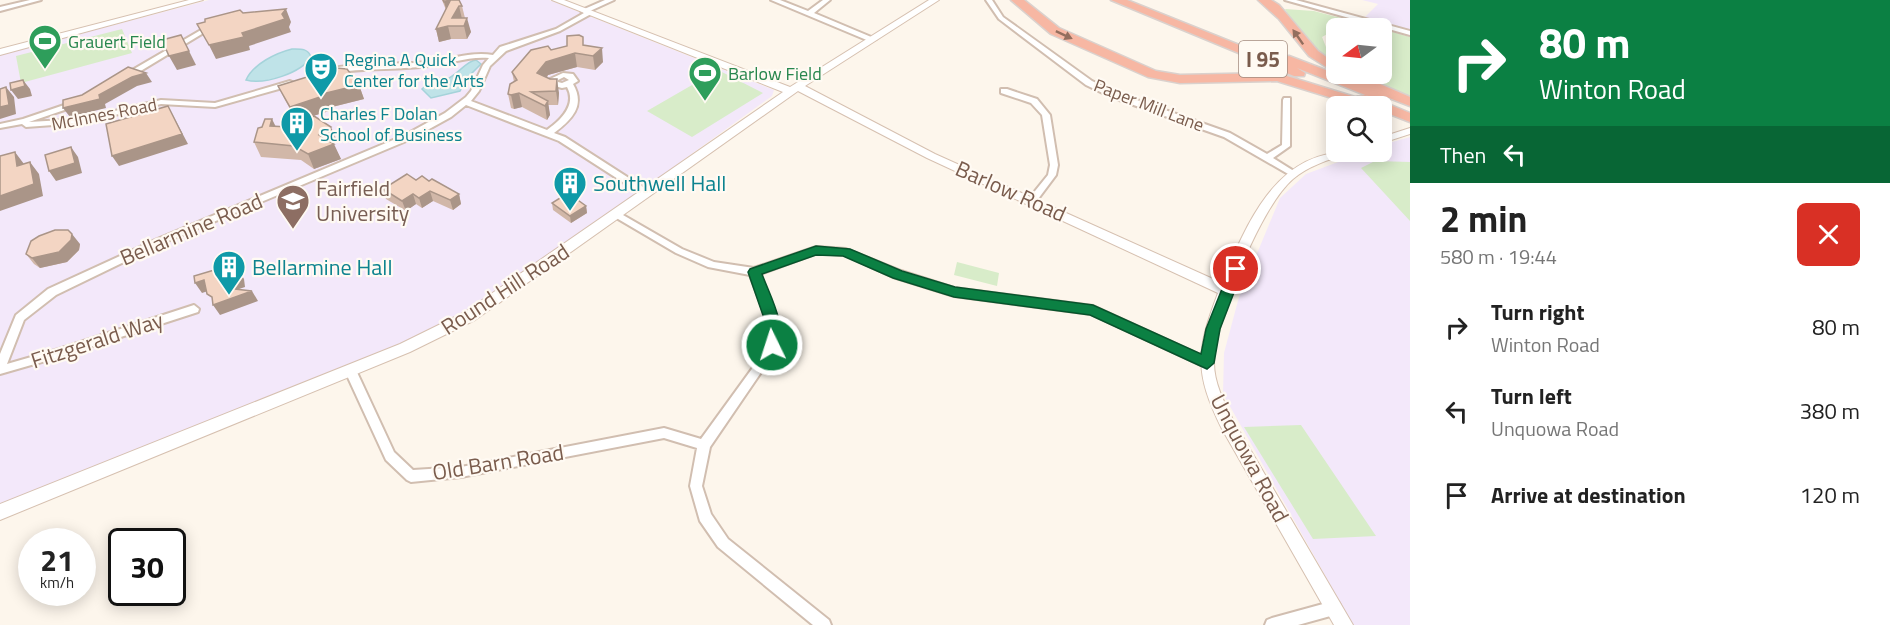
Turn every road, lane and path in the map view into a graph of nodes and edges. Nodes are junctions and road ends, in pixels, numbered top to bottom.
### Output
1 (38, 0) edge
2 (199, 0) edge
3 (611, 0) edge
4 (774, 0) edge
5 (827, 0) edge
6 (934, 0) edge
7 (989, 0) edge
8 (1017, 0) edge
9 (1117, 0) edge
10 (1136, 0) edge
11 (1264, 0) edge
12 (1288, 0) edge
13 (561, 1) edge
14 (26, 2) edge
15 (0, 9) edge
16 (587, 12) junction
17 (810, 14) junction
18 (220, 18) edge
19 (1410, 33) edge
20 (872, 39) junction
21 (0, 52) edge
22 (494, 57) junction
23 (1326, 62) edge
24 (322, 74) edge
25 (302, 80) edge
26 (115, 82) edge
27 (1368, 84) edge
28 (570, 85) dead end
29 (793, 89) junction
30 (1004, 91) dead end
31 (1340, 96) edge
32 (86, 98) edge
33 (1287, 100) dead end
34 (465, 102) junction
35 (1410, 102) edge
36 (1410, 108) edge
37 (1392, 114) edge
38 (1410, 120) edge
39 (25, 121) junction
40 (0, 126) edge
41 (1410, 131) edge
42 (548, 133) junction
43 (1392, 137) edge
44 (1268, 157) junction
45 (1326, 157) edge
46 (1293, 173) junction
47 (646, 193) junction
48 (1032, 201) junction
49 (616, 214) junction
50 (754, 272) junction
51 (1227, 291) junction
52 (194, 309) dead end
53 (1207, 363) junction
54 (0, 368) edge
55 (351, 371) junction
56 (704, 445) junction
57 (0, 512) edge
58 (1334, 608) junction
59 (824, 625) edge
60 (1272, 625) edge
61 (1344, 625) edge

1 - 14 street
2 - 21 street
3 - 16 street, Bellarmine Road
4 - 17 street
5 - 17 street
6 - 20 street, Round Hill Road
7 - 44 street, Paper Mill Lane
8 -> 31 highway
9 - 38 highway, I 95
10 - 36 highway, I 95
23 -> 11 highway
12 - 19 street
13 - 16 street, Barlow Road
14 - 15 street
16 - 22 street, Bellarmine Road
16 - 29 street, Barlow Road
17 - 20 street
18 - 26 street
20 - 29 street, Round Hill Road
22 - 24 street
22 - 34 street, Bellarmine Road
25 - 39 street, McInnes Road
27 - 35 highway
28 - 42 street
29 - 47 street, Round Hill Road
29 - 48 street, Barlow Road
30 - 48 street
32 - 39 street
33 - 44 street
34 - 42 street
34 - 54 street, Bellarmine Road
37 - 38 highway
39 - 40 street, McInnes Road
41 - 43 street
42 - 47 street
44 - 46 street, Paper Mill Lane
45 - 46 street, Unquowa Road
46 - 51 street, Unquowa Road
47 - 49 street, Round Hill Road
48 - 51 street, Barlow Road
49 - 50 street
49 - 55 street, Round Hill Road
50 - 53 street
50 - 56 street
51 - 53 street, Unquowa Road
52 - 54 street, Fitzgerald Way
53 - 58 street, Unquowa Road
55 - 56 street, Old Barn Road
55 - 57 street, Round Hill Road
56 - 59 street
58 - 60 street
58 - 61 street, Unquowa Road

